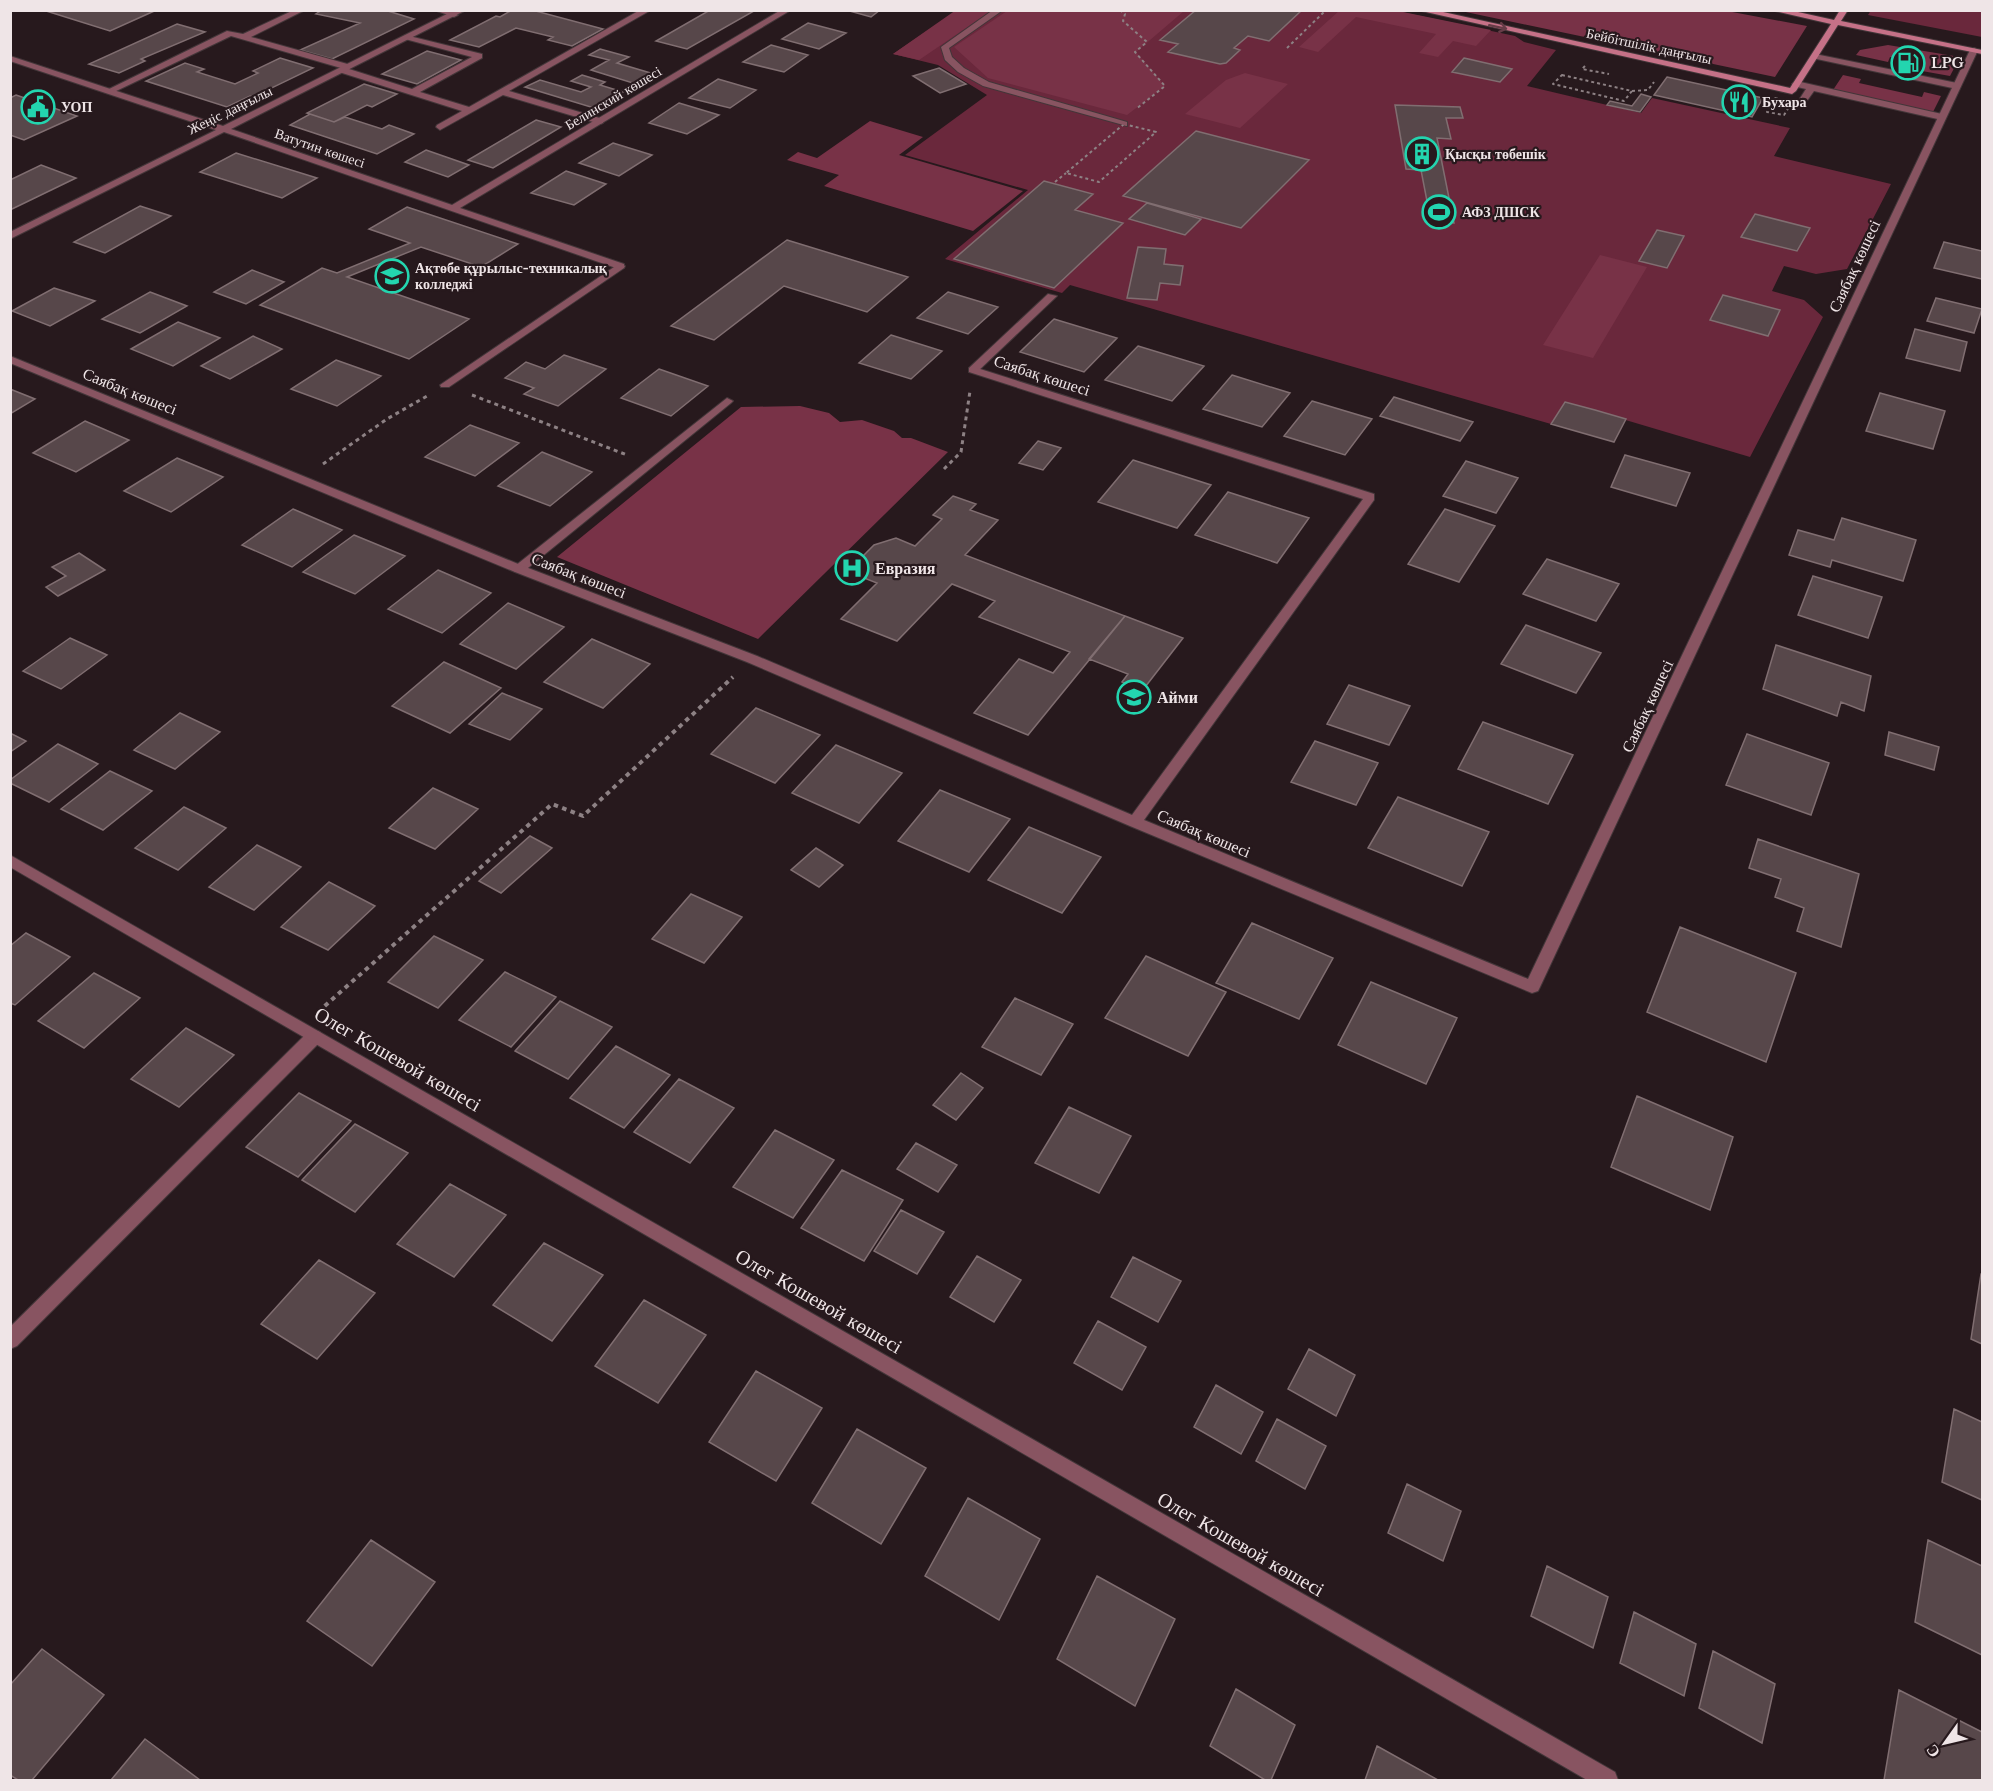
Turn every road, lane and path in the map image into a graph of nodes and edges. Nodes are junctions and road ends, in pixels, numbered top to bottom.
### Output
1 (301, 10) edge
2 (438, 10) edge
3 (647, 10) edge
4 (787, 10) edge
5 (999, 10) edge
6 (1326, 10) edge
7 (1421, 10) edge
8 (1775, 10) edge
9 (1844, 10) edge
10 (1121, 11) edge
11 (458, 13) edge
12 (1837, 23) junction
13 (244, 37) junction
14 (408, 37) junction
15 (1287, 48) dead end
16 (1978, 51) edge
17 (1815, 56) junction
18 (10, 58) edge
19 (345, 68) junction
20 (1796, 84) junction
21 (1957, 86) junction
22 (1811, 88) junction
23 (109, 91) junction
24 (414, 92) junction
25 (502, 92) junction
26 (1624, 101) joint
27 (1801, 103) dead end
28 (469, 110) junction
29 (1942, 117) junction
30 (600, 121) junction
31 (1121, 123) junction
32 (440, 127) dead end
33 (223, 129) junction
34 (1066, 173) junction
35 (1055, 182) dead end
36 (453, 208) junction
37 (10, 236) edge
38 (1052, 296) dead end
39 (10, 359) edge
40 (973, 370) junction
41 (446, 385) junction
42 (727, 401) dead end
43 (650, 464) junction
44 (944, 469) dead end
45 (301, 479) junction
46 (519, 569) junction
47 (752, 659) junction
48 (1135, 822) junction
49 (10, 860) edge
50 (307, 1033) junction
51 (10, 1340) edge
52 (1607, 1780) edge

1 - 13 street
2 - 11 street
3 - 25 street
4 - 30 street, Белинский көшесі
5 - 31 street
6 - 15 path
7 -> 20 main road, Бейбітшілік даңғылы
8 - 12 main road
9 - 12 main road
10 - 31 path
11 - 14 street, Жеңіс даңғылы
12 - 16 main road
12 - 17 main road
13 - 19 street
13 - 23 street
14 - 19 street, Жеңіс даңғылы
14 - 24 street
16 - 21 street, Саябақ көшесі
17 - 20 main road
17 - 21 street
18 - 23 street, Ватутин көшесі
19 - 24 street
19 - 33 street, Жеңіс даңғылы
20 - 22 street
21 - 29 street, Саябақ көшесі
22 - 27 street
22 - 29 street
23 - 33 street, Ватутин көшесі
24 - 28 street
25 - 28 street
25 - 30 street
26 - 26 path
28 - 32 street
29 - 48 street, Саябақ көшесі
30 - 36 street, Белинский көшесі
31 - 34 path
31 - 34 path
33 - 36 street, Ватутин көшесі
33 - 37 street, Жеңіс даңғылы
34 - 35 path
36 - 41 street, Ватутин көшесі
38 - 40 street
39 - 45 street, Саябақ көшесі
40 - 44 path
40 - 48 street, Саябақ көшесі
41 - 43 path
41 - 45 path
42 - 43 street
43 - 46 street
45 - 46 street, Саябақ көшесі
46 - 47 street, Саябақ көшесі
47 - 48 street, Саябақ көшесі
47 - 50 path
49 - 50 street, Олег Кошевой көшесі
50 - 51 street
50 - 52 street, Олег Кошевой көшесі

